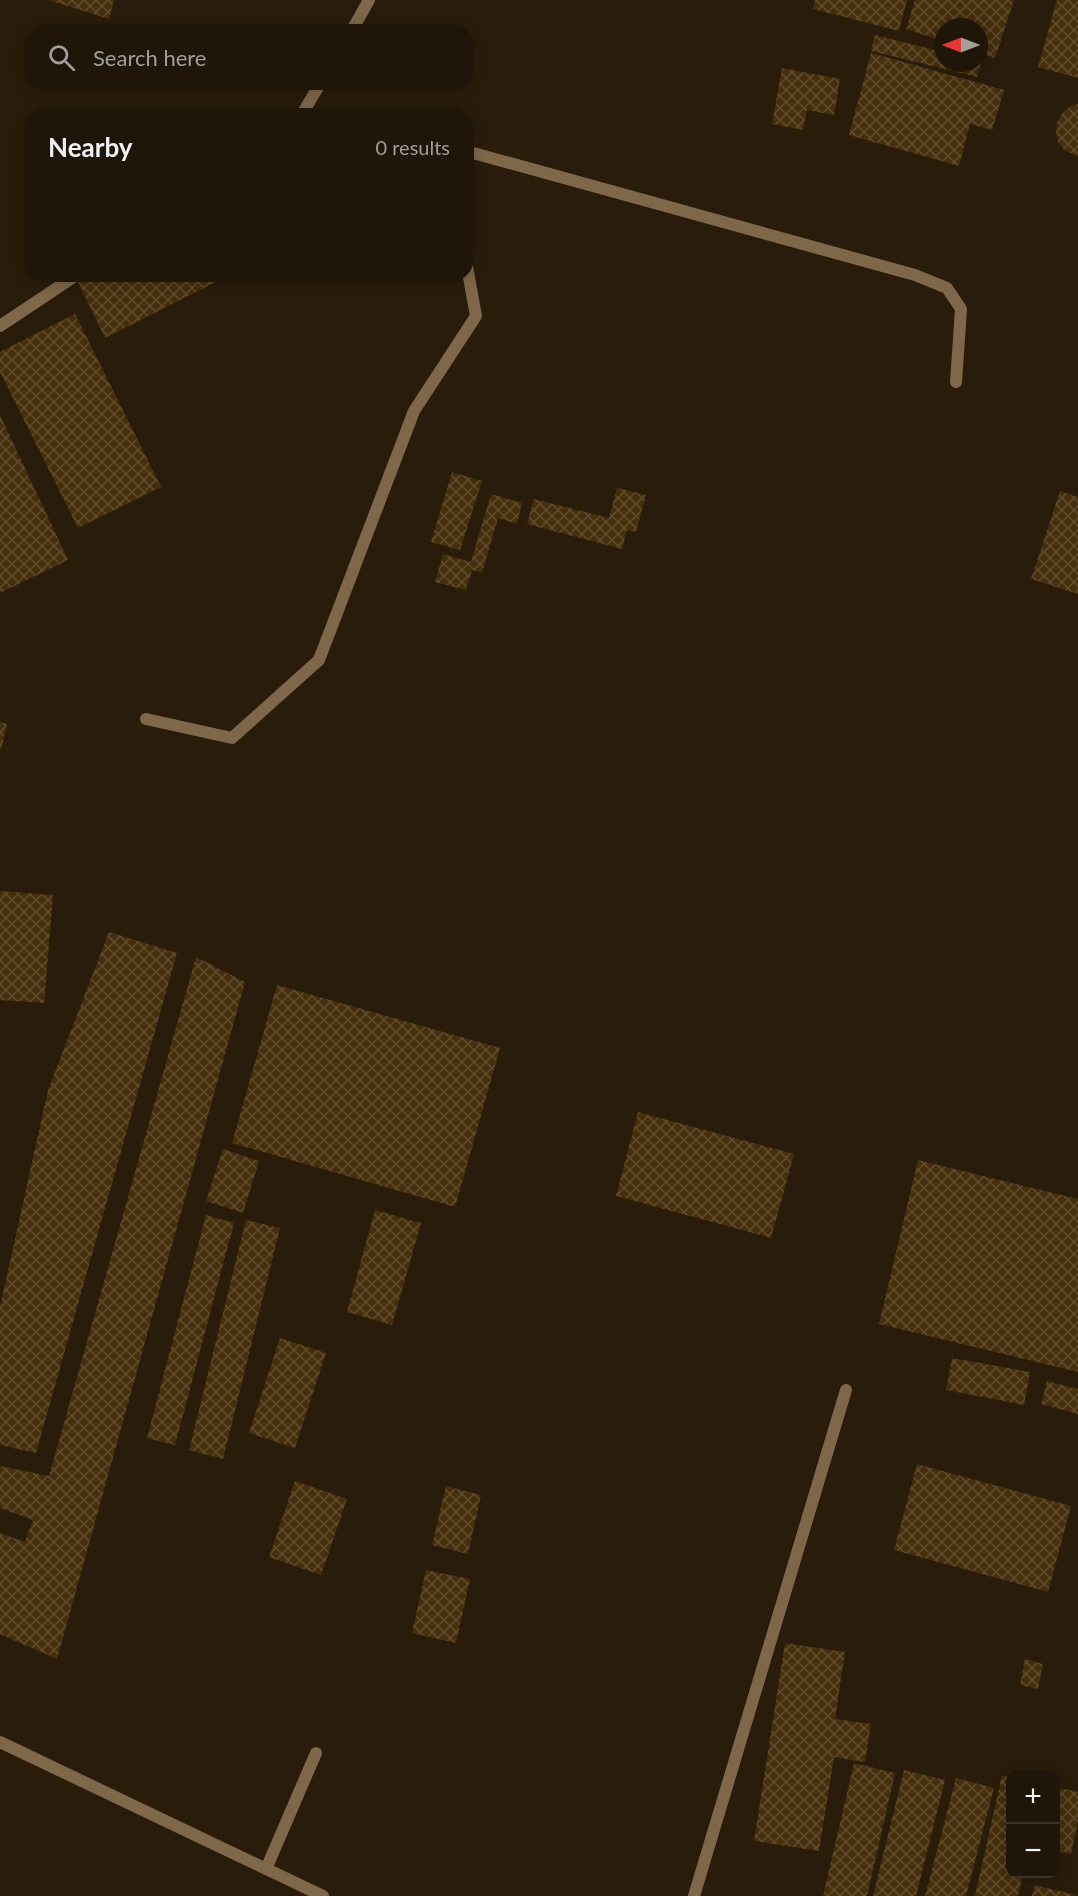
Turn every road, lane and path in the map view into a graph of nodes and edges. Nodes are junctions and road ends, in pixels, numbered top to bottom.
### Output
1 (369, 0) edge
2 (356, 24) edge
3 (316, 90) edge
4 (306, 108) edge
5 (474, 153) edge
6 (66, 282) edge
7 (470, 282) edge
8 (0, 326) edge
9 (956, 382) dead end
10 (146, 719) dead end
11 (846, 1390) dead end
12 (0, 1742) edge
13 (316, 1753) dead end
14 (266, 1869) junction
15 (323, 1896) edge
16 (694, 1896) edge

1 - 2 lane
3 - 4 lane
5 - 9 lane
6 - 8 lane
7 - 10 lane
11 - 16 lane
12 - 14 lane
13 - 14 lane
14 - 15 lane

